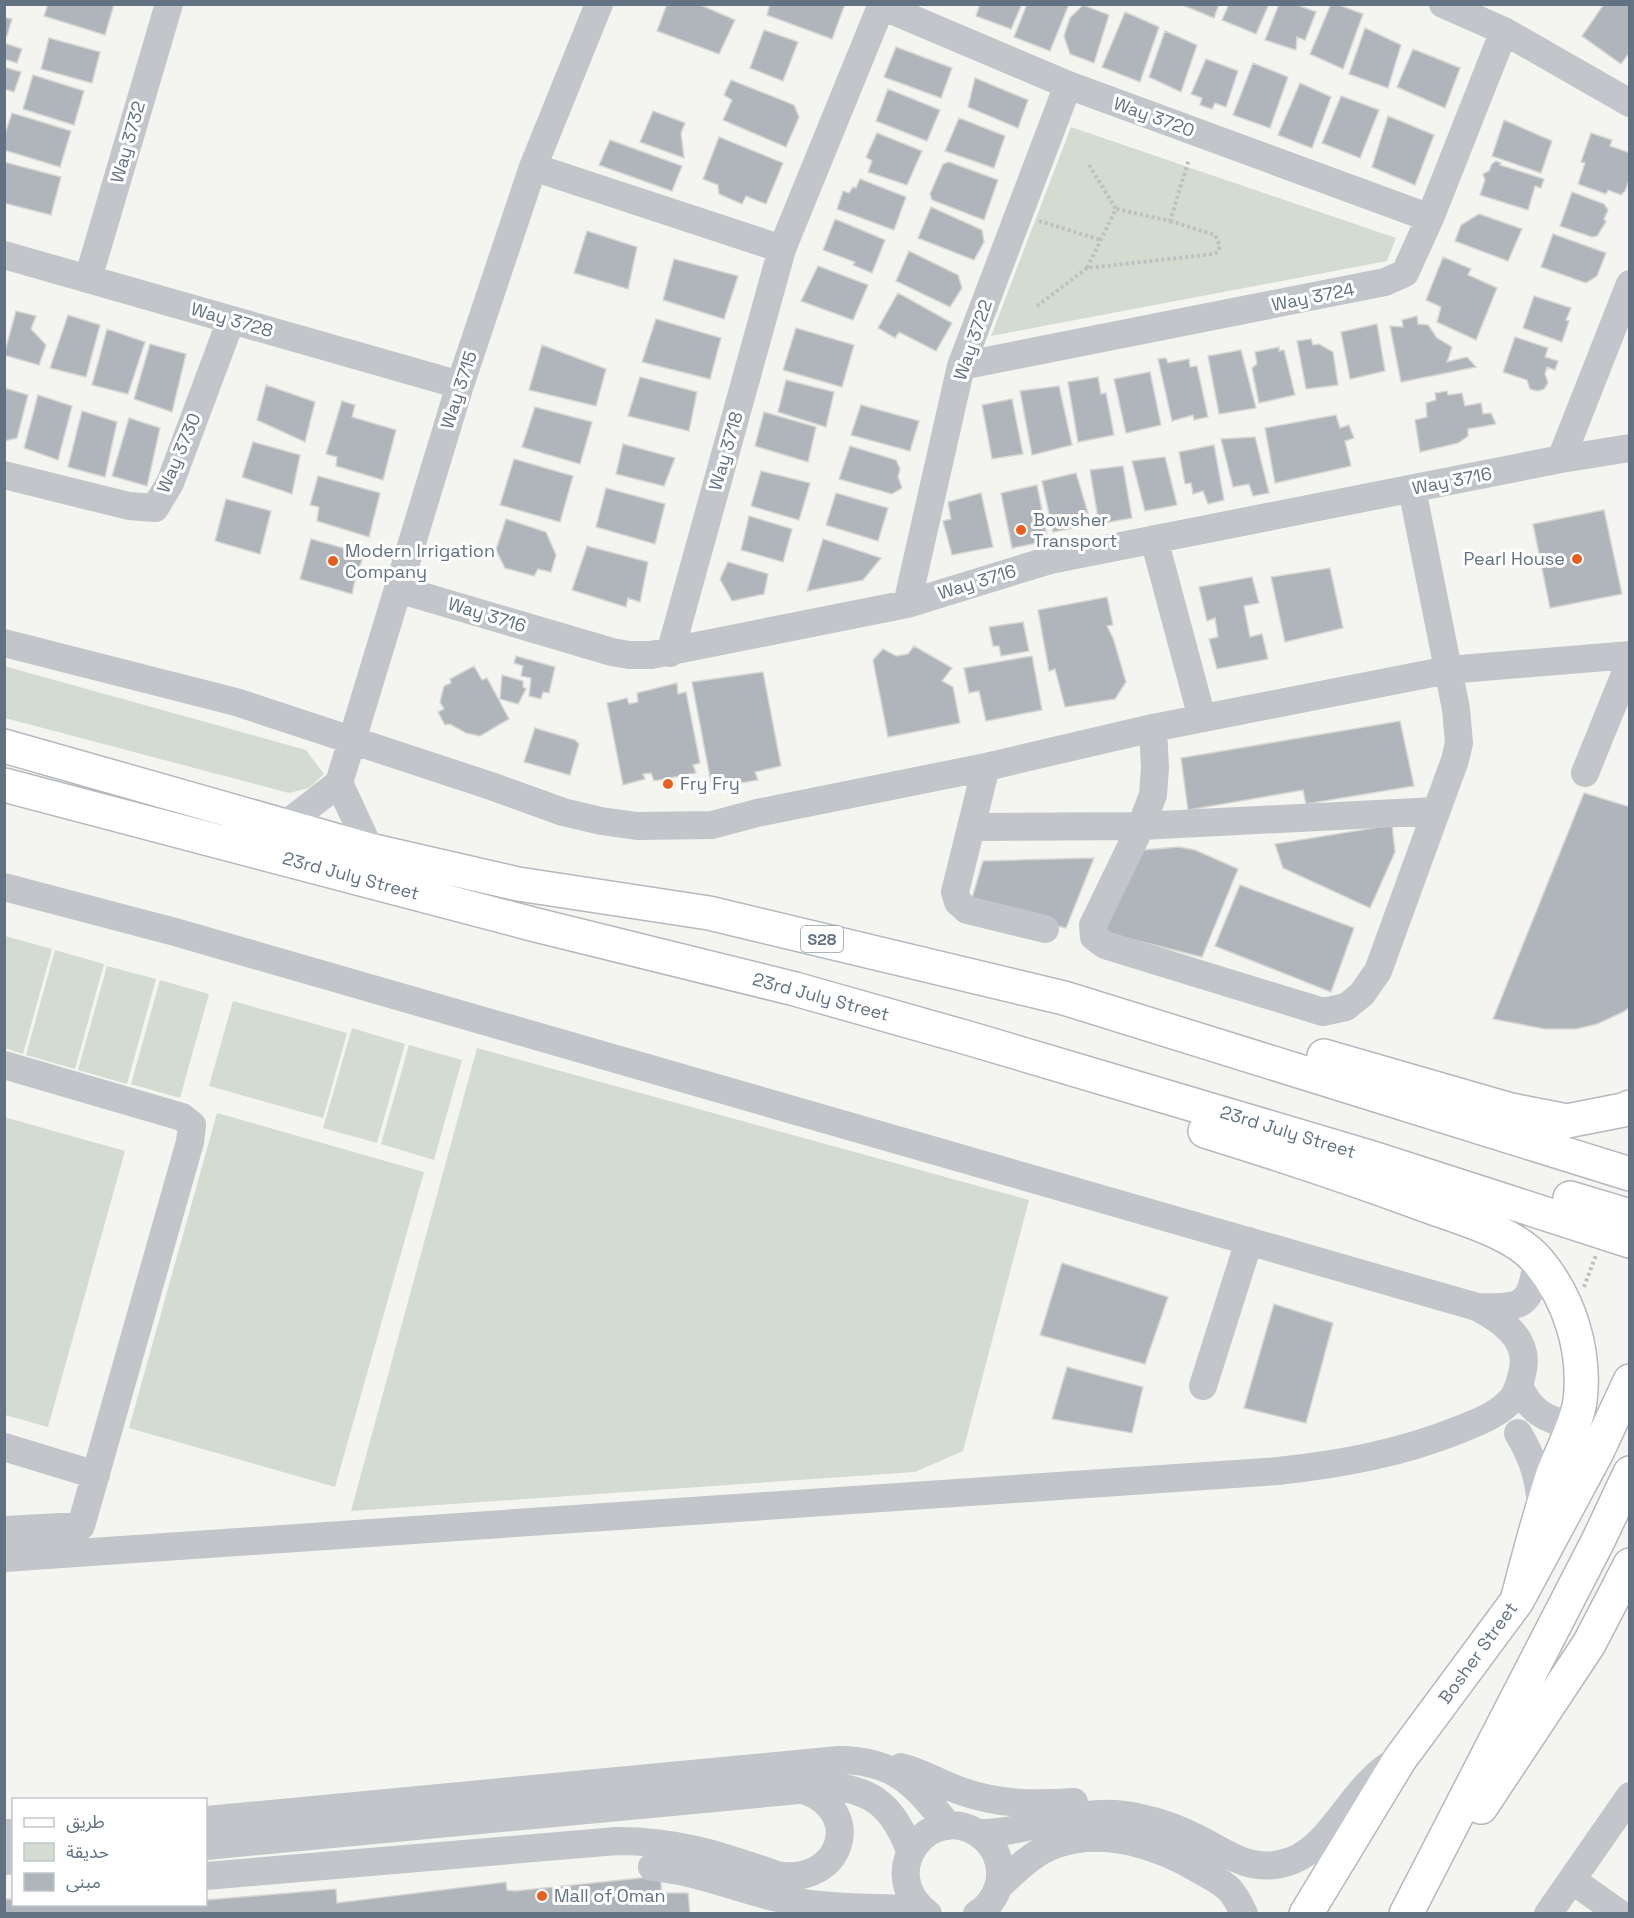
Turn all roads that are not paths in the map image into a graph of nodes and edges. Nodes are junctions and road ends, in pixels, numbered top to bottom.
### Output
1 (169, 4) edge
2 (599, 4) edge
3 (1443, 4) edge
4 (882, 5) edge
5 (1504, 31) junction
6 (1068, 85) junction
7 (1629, 102) edge
8 (533, 167) junction
9 (1430, 218) junction
10 (782, 249) junction
11 (4, 255) edge
12 (88, 279) junction
13 (1629, 284) edge
14 (231, 320) junction
15 (961, 366) junction
16 (460, 385) junction
17 (1629, 448) edge
18 (1561, 459) junction
19 (4, 475) edge
20 (1412, 489) junction
21 (1154, 540) junction
22 (398, 589) junction
23 (907, 604) junction
24 (4, 643) edge
25 (670, 652) junction
26 (1629, 655) edge
27 (1629, 662) edge
28 (1448, 670) junction
29 (1202, 718) junction
30 (1153, 728) junction
31 (352, 740) junction
32 (4, 746) edge
33 (986, 767) junction
34 (1585, 773) dead end
35 (339, 783) junction
36 (4, 785) edge
37 (1436, 811) junction
38 (285, 825) junction
39 (1141, 826) junction
40 (971, 827) junction
41 (370, 850) junction
42 (4, 887) edge
43 (1045, 929) dead end
44 (795, 989) junction
45 (1064, 998) junction
46 (4, 1065) edge
47 (1629, 1107) edge
48 (1629, 1174) edge
49 (1629, 1216) edge
50 (1249, 1241) junction
51 (1629, 1241) edge
52 (1538, 1260) junction
53 (1477, 1307) junction
54 (1629, 1381) edge
55 (1519, 1385) junction
56 (1203, 1386) dead end
57 (1487, 1418) junction
58 (1518, 1432) junction
59 (1567, 1440) junction
60 (4, 1447) edge
61 (1629, 1473) edge
62 (96, 1475) junction
63 (1541, 1510) junction
64 (4, 1530) edge
65 (4, 1558) edge
66 (1627, 1572) edge
67 (1517, 1601) junction
68 (1400, 1759) junction
69 (882, 1765) junction
70 (804, 1790) junction
71 (1629, 1796) edge
72 (207, 1820) edge
73 (1156, 1822) junction
74 (948, 1826) junction
75 (978, 1833) junction
76 (207, 1846) edge
77 (908, 1857) junction
78 (652, 1867) dead end
79 (207, 1875) edge
80 (1572, 1880) junction
81 (995, 1902) edge
82 (861, 1909) junction
83 (926, 1912) edge
84 (1244, 1914) edge
85 (1306, 1914) edge
86 (1408, 1914) edge
87 (1548, 1914) edge
88 (1620, 1914) edge

1 - 12 street, Way 3732
2 - 8 street, Way 3715
3 - 5 street
4 - 6 street, Way 3720
4 - 10 street, Way 3718
5 - 7 street
5 - 9 street, Way 3724
6 - 9 street, Way 3720
6 - 15 street, Way 3722
8 - 10 street
8 - 16 street, Way 3715
9 - 15 street, Way 3724
10 - 25 street, Way 3718
11 - 12 street, Way 3728
12 - 14 street, Way 3728
13 - 18 street
14 - 16 street, Way 3728
14 - 19 street, Way 3730
15 - 23 street, Way 3722
16 - 22 street, Way 3715
17 - 18 street, Way 3716
18 - 20 street, Way 3716
20 - 21 street, Way 3716
20 - 28 street
21 - 23 street, Way 3716
21 - 29 street
22 - 25 street, Way 3716
22 - 31 street, Way 3715
23 - 25 street, Way 3716
24 - 31 street
26 - 28 street
27 - 34 street
28 - 29 street
28 - 37 street
29 - 30 street
30 - 33 street
30 - 39 street
31 - 33 street
31 - 35 street, Way 3715
32 - 38 main road, 23rd July Street / S28
33 - 40 street
35 - 38 street
35 - 41 street
36 - 44 main road, 23rd July Street
37 - 39 street
37 - 39 street
38 - 41 main road, 23rd July Street / S28
39 - 40 street
40 - 43 street
41 - 45 main road, 23rd July Street / S28
42 - 50 street
44 - 49 main road
44 - 51 main road, 23rd July Street
44 - 52 main road
45 - 47 main road
45 - 48 main road, 23rd July Street / S28
46 - 62 street
50 - 53 street
50 - 56 street
52 - 53 street
52 - 59 main road
53 - 55 street
54 - 67 main road, Bosher Street
55 - 57 street
55 - 59 street
57 - 58 street
57 - 65 street
58 - 59 street
58 - 63 street
59 - 63 main road
60 - 62 street
61 - 86 main road
62 - 64 street
63 - 67 main road
66 - 86 main road
67 - 68 main road, Bosher Street
68 - 73 street
68 - 85 main road, Bosher Street
69 - 72 street
69 - 73 street
69 - 74 street
70 - 76 street
70 - 77 street
70 - 79 street
71 - 80 street
73 - 75 street
74 - 75 street
74 - 77 street
75 - 81 street
77 - 82 street
77 - 83 street
78 - 82 street
80 - 87 street
80 - 88 street
81 - 84 street
82 - 83 street

